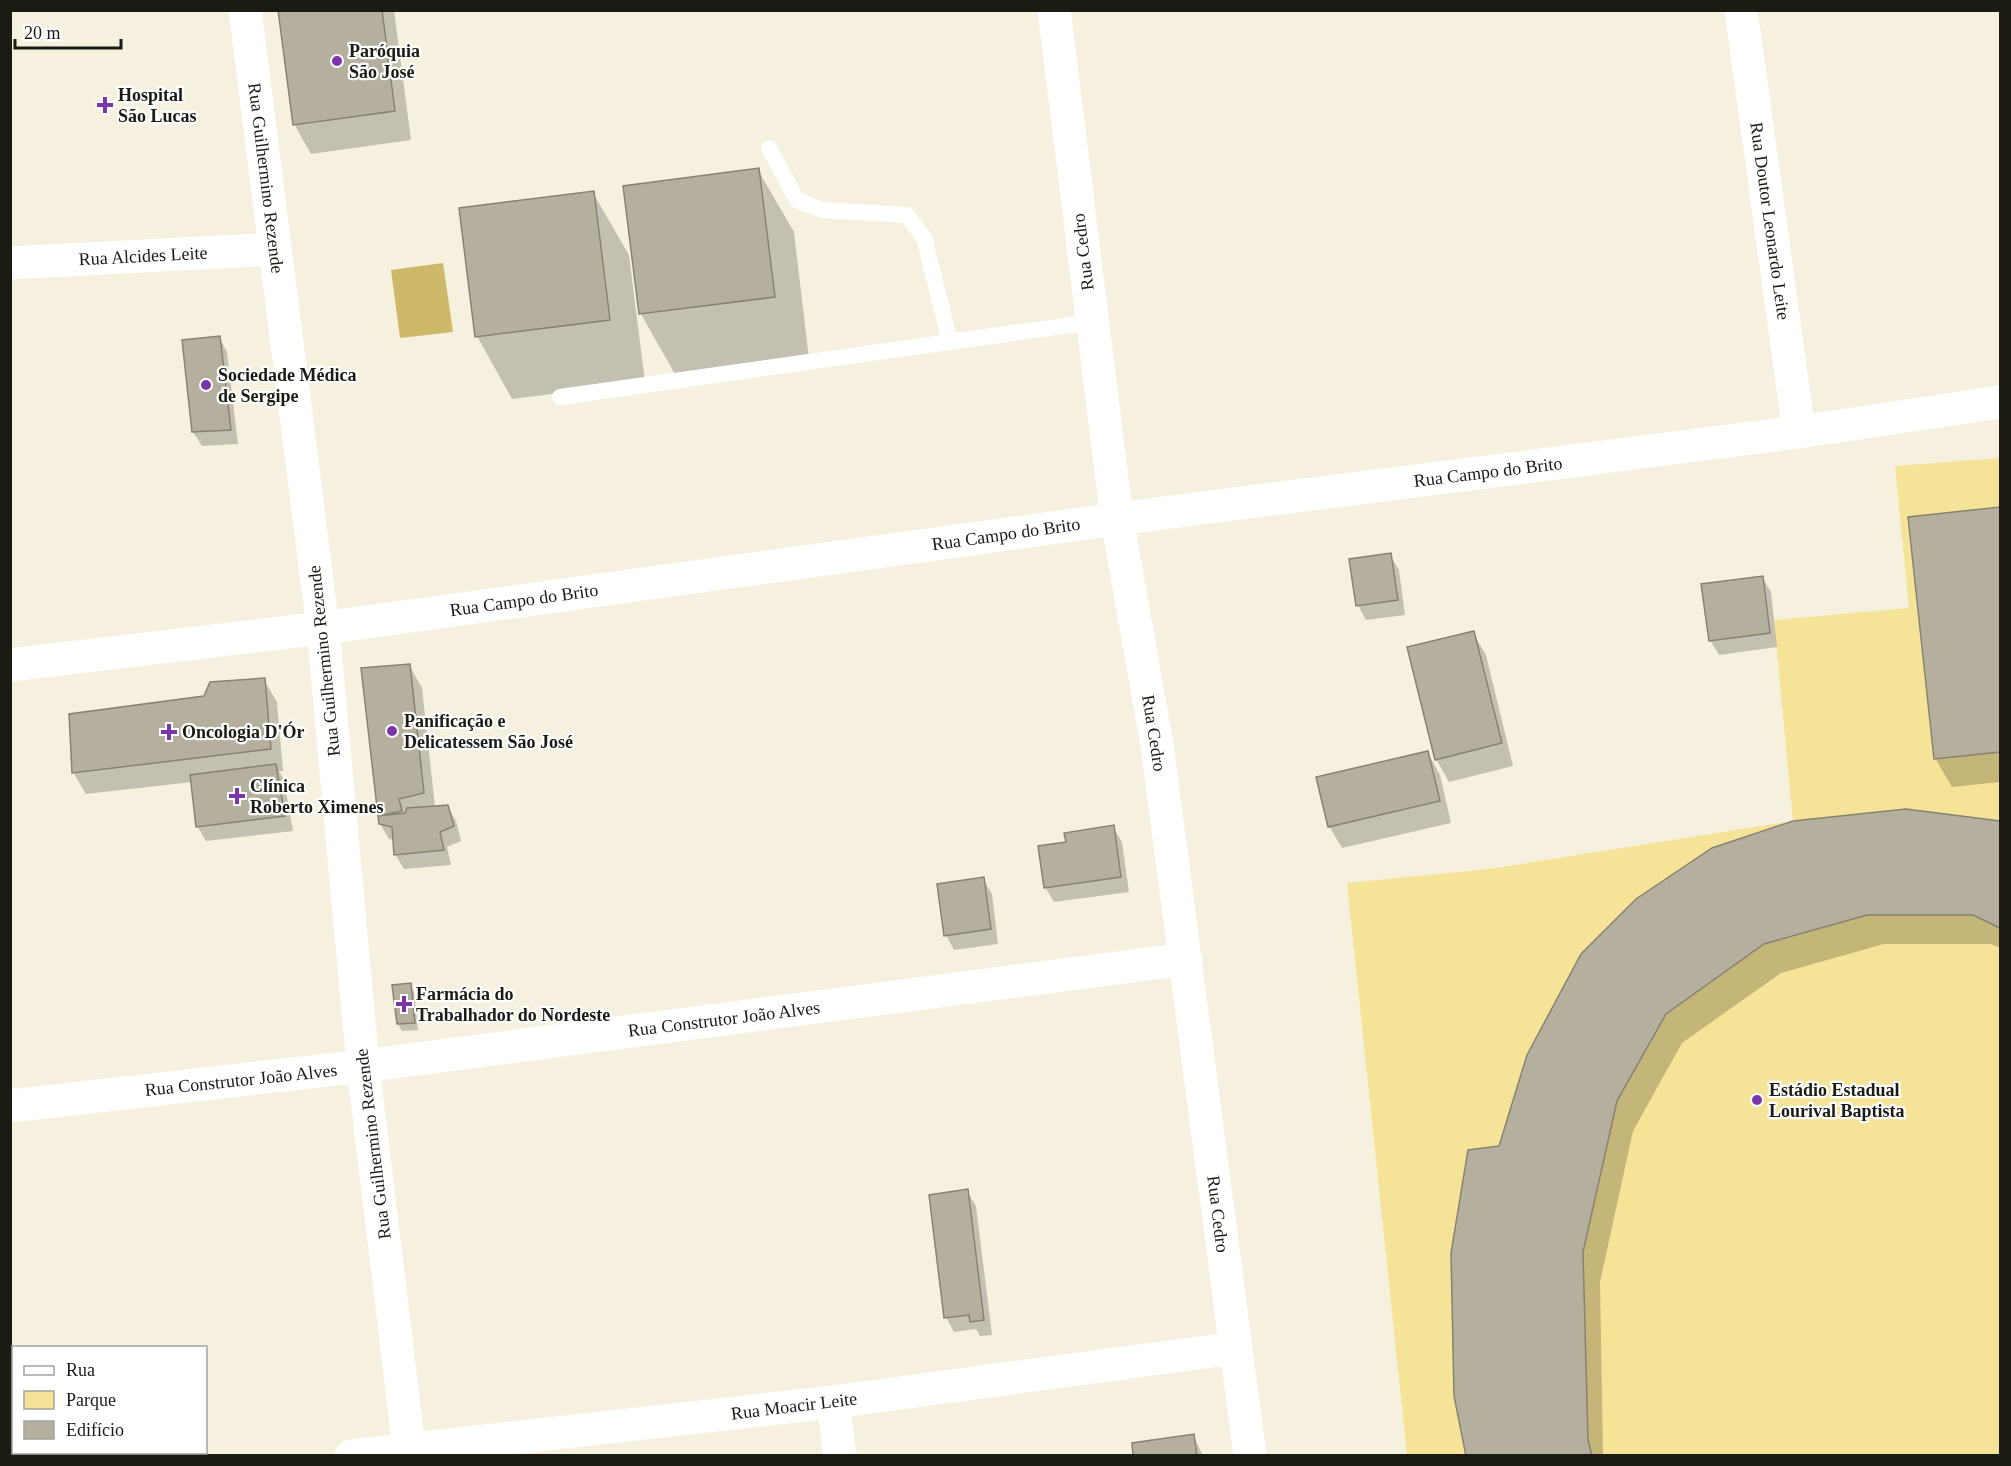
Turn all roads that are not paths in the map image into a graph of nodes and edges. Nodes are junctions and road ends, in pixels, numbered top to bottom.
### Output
1 (244, 10) edge
2 (1054, 10) edge
3 (1742, 10) edge
4 (769, 148) dead end
5 (275, 249) junction
6 (10, 262) edge
7 (1092, 322) junction
8 (950, 342) junction
9 (560, 398) dead end
10 (2001, 402) edge
11 (1799, 432) junction
12 (1117, 519) junction
13 (323, 628) junction
14 (10, 666) edge
15 (1186, 959) junction
16 (363, 1066) junction
17 (10, 1106) edge
18 (1235, 1348) junction
19 (833, 1402) junction
20 (409, 1452) edge
21 (351, 1455) edge
22 (840, 1455) edge
23 (1250, 1455) edge

1 - 5 street, Rua Guilhermino Rezende
2 - 7 street, Rua Cedro
3 - 11 street, Rua Doutor Leonardo Leite
4 - 8 lane
5 - 6 street, Rua Alcides Leite
5 - 13 street, Rua Guilhermino Rezende
7 - 8 lane
7 - 12 street, Rua Cedro
8 - 9 lane
10 - 11 street, Rua Campo do Brito
11 - 12 street, Rua Campo do Brito
12 - 13 street, Rua Campo do Brito
12 - 15 street, Rua Cedro
13 - 14 street, Rua Campo do Brito
13 - 16 street, Rua Guilhermino Rezende
15 - 16 street, Rua Construtor João Alves
15 - 18 street, Rua Cedro
16 - 17 street, Rua Construtor João Alves
16 - 20 street, Rua Guilhermino Rezende
18 - 19 street, Rua Moacir Leite
18 - 23 street, Rua Cedro
19 - 20 street, Rua Moacir Leite
19 - 22 street
20 - 21 street, Rua Moacir Leite

